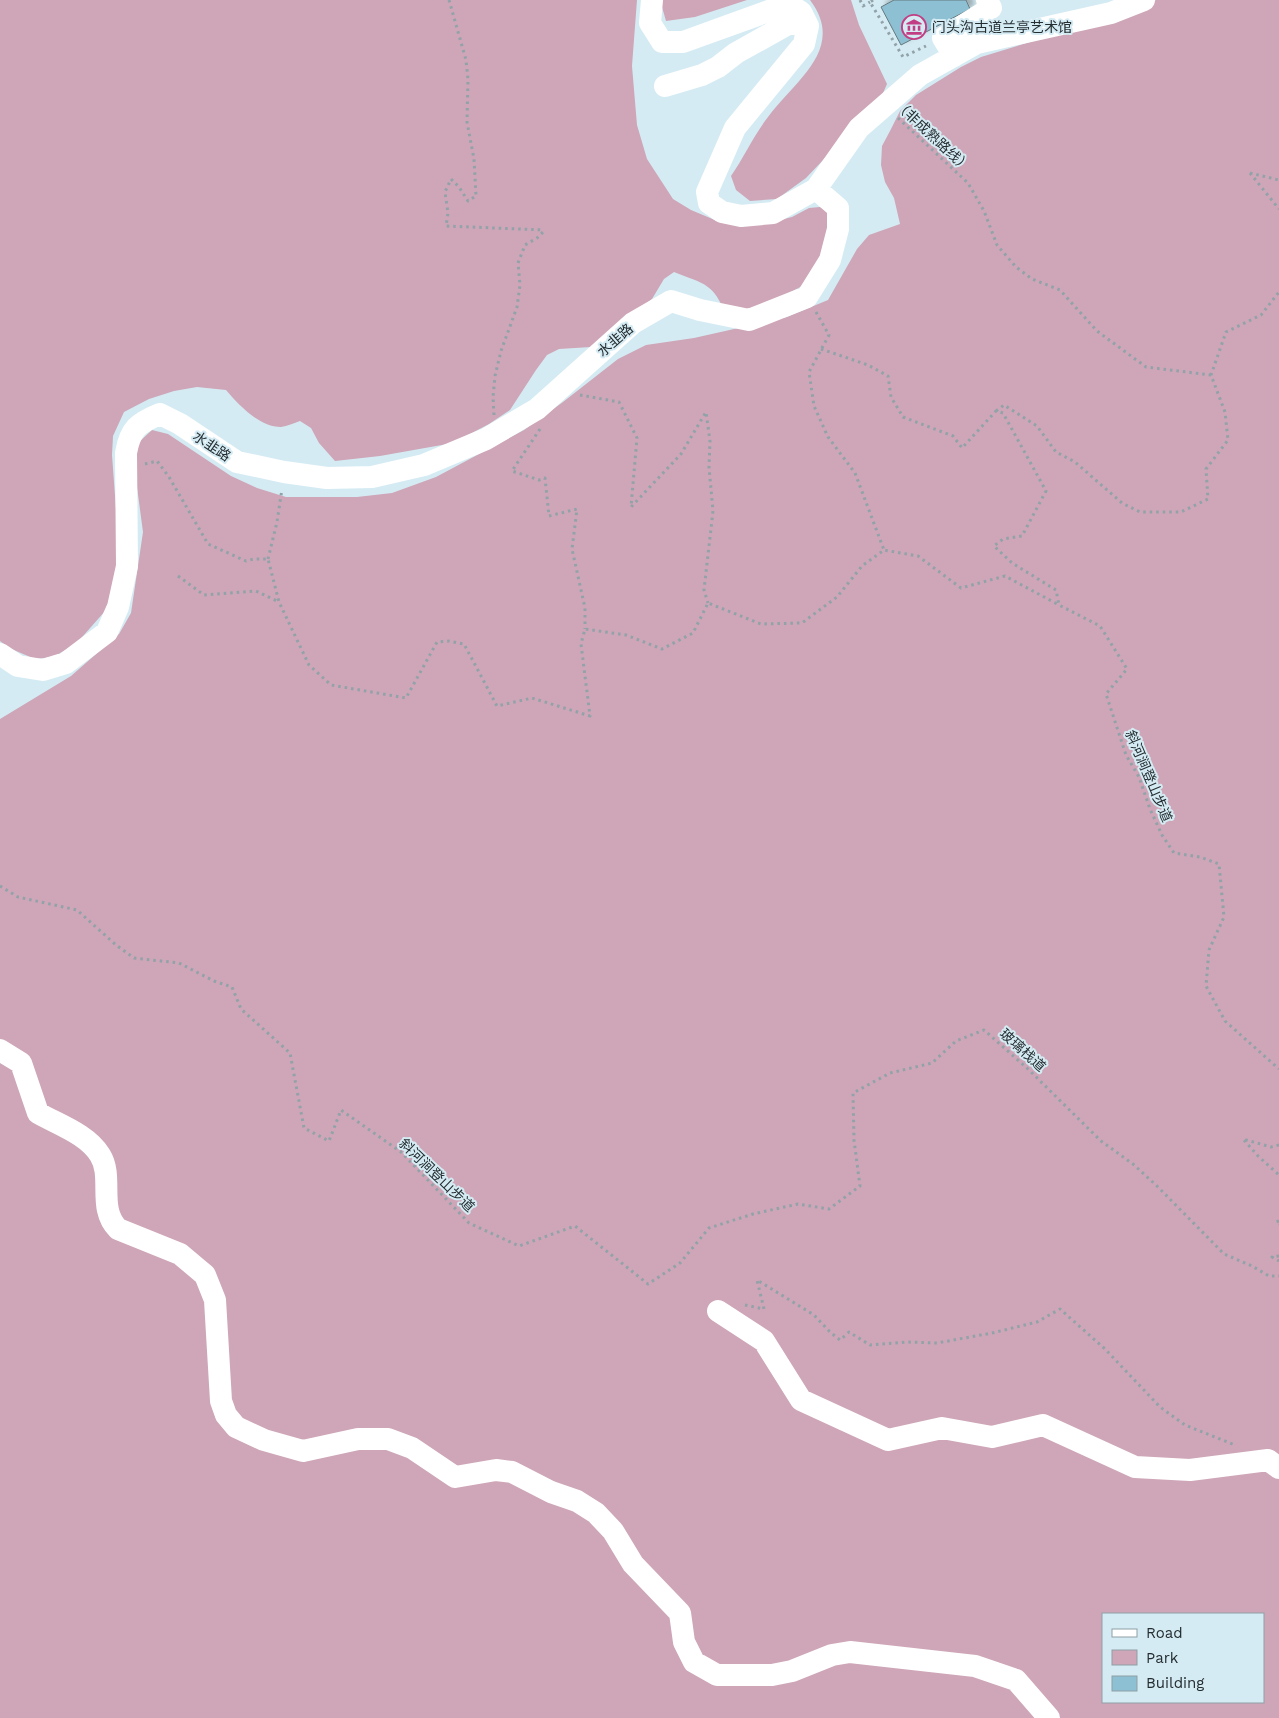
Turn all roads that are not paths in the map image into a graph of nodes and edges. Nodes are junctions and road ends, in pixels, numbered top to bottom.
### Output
1 (652, 0) edge
2 (986, 0) edge
3 (1144, 0) edge
4 (808, 26) junction
5 (948, 47) junction
6 (665, 86) dead end
7 (816, 189) junction
8 (0, 654) edge
9 (0, 1050) edge
10 (718, 1311) dead end
11 (1279, 1468) edge
12 (1049, 1718) edge

1 - 4 street
2 - 5 street
3 - 5 street
4 - 6 street
4 - 7 street
5 - 7 street
7 - 8 street, 水韭路
9 - 12 street
10 - 11 street

